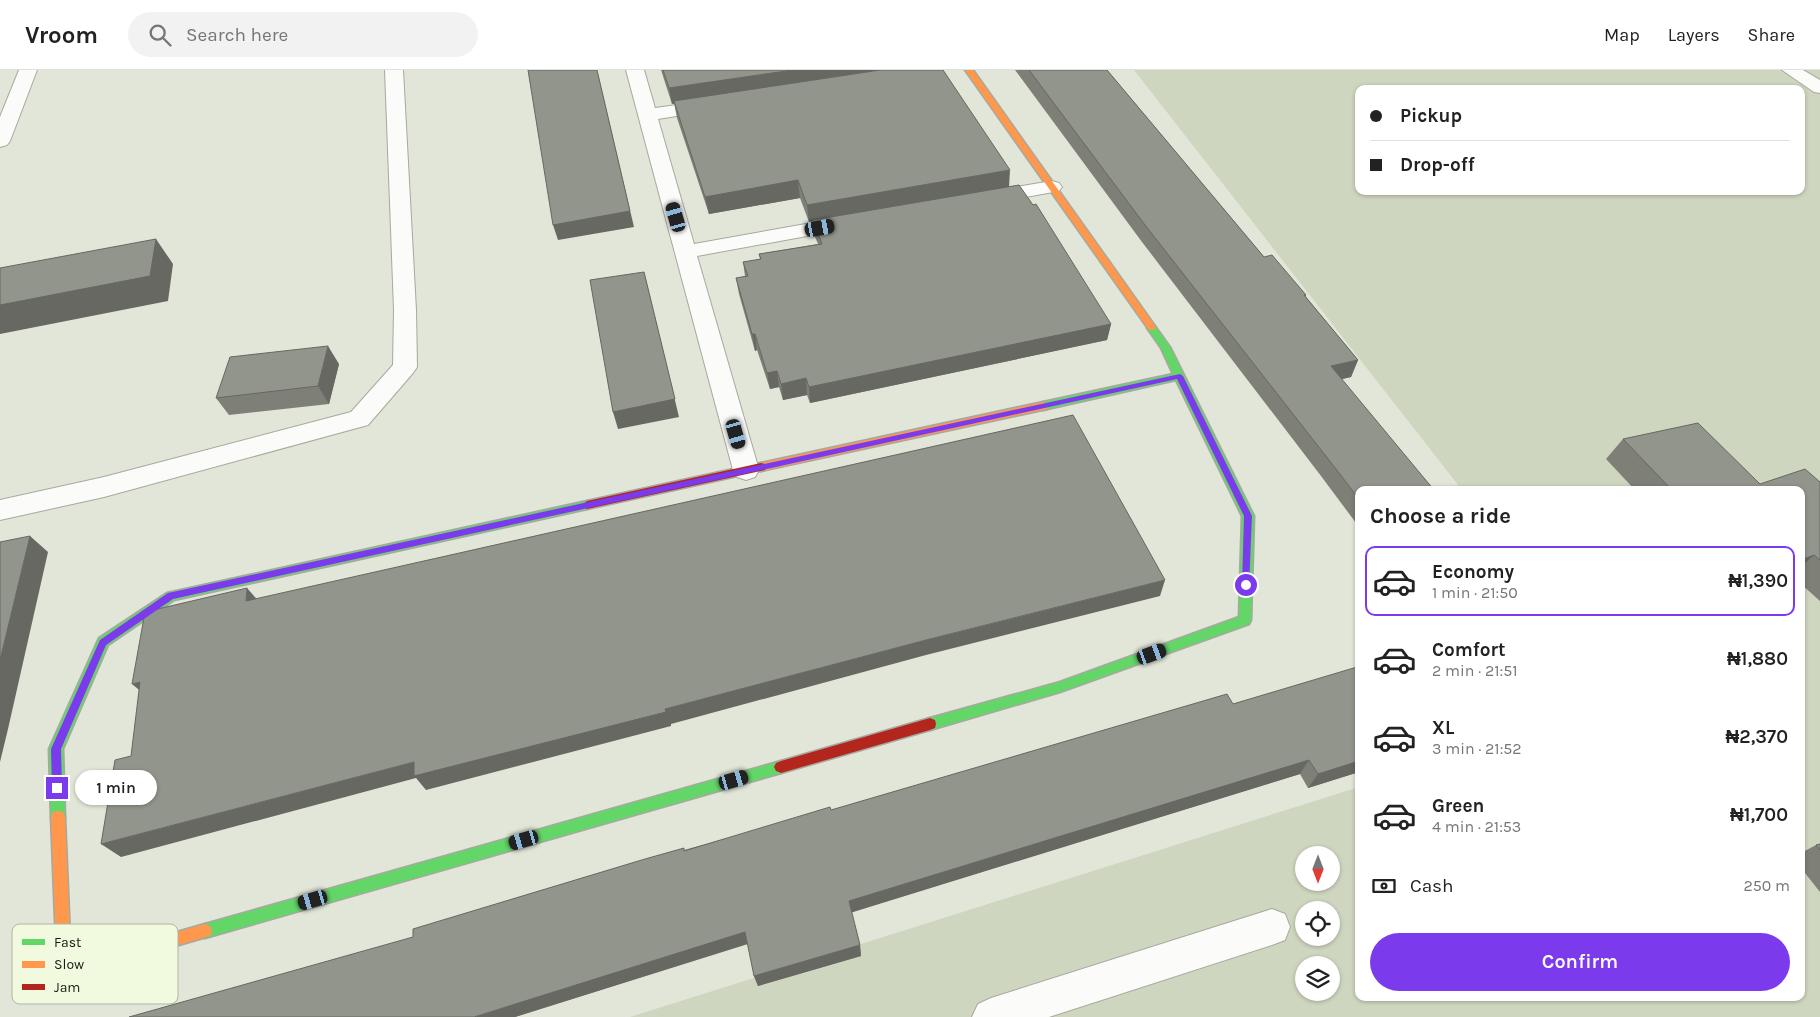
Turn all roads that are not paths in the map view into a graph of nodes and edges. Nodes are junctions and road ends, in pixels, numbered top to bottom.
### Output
1 (28, 70) edge
2 (394, 70) edge
3 (634, 70) edge
4 (969, 70) edge
5 (1791, 70) edge
6 (1820, 88) edge
7 (733, 102) edge
8 (647, 114) junction
9 (0, 141) edge
10 (1052, 187) junction
11 (965, 202) edge
12 (869, 219) edge
13 (686, 252) junction
14 (1180, 376) junction
15 (746, 470) junction
16 (0, 510) edge
17 (62, 924) edge
18 (1272, 927) dead end
19 (178, 939) edge
20 (991, 1017) edge

1 - 9 street
2 - 16 street
3 - 8 street
4 - 10 street
5 - 6 street
7 - 8 street
8 - 13 street
10 - 11 street
10 - 14 street
12 - 13 street
13 - 15 street
14 - 15 street
14 - 19 street
15 - 17 street
18 - 20 street

